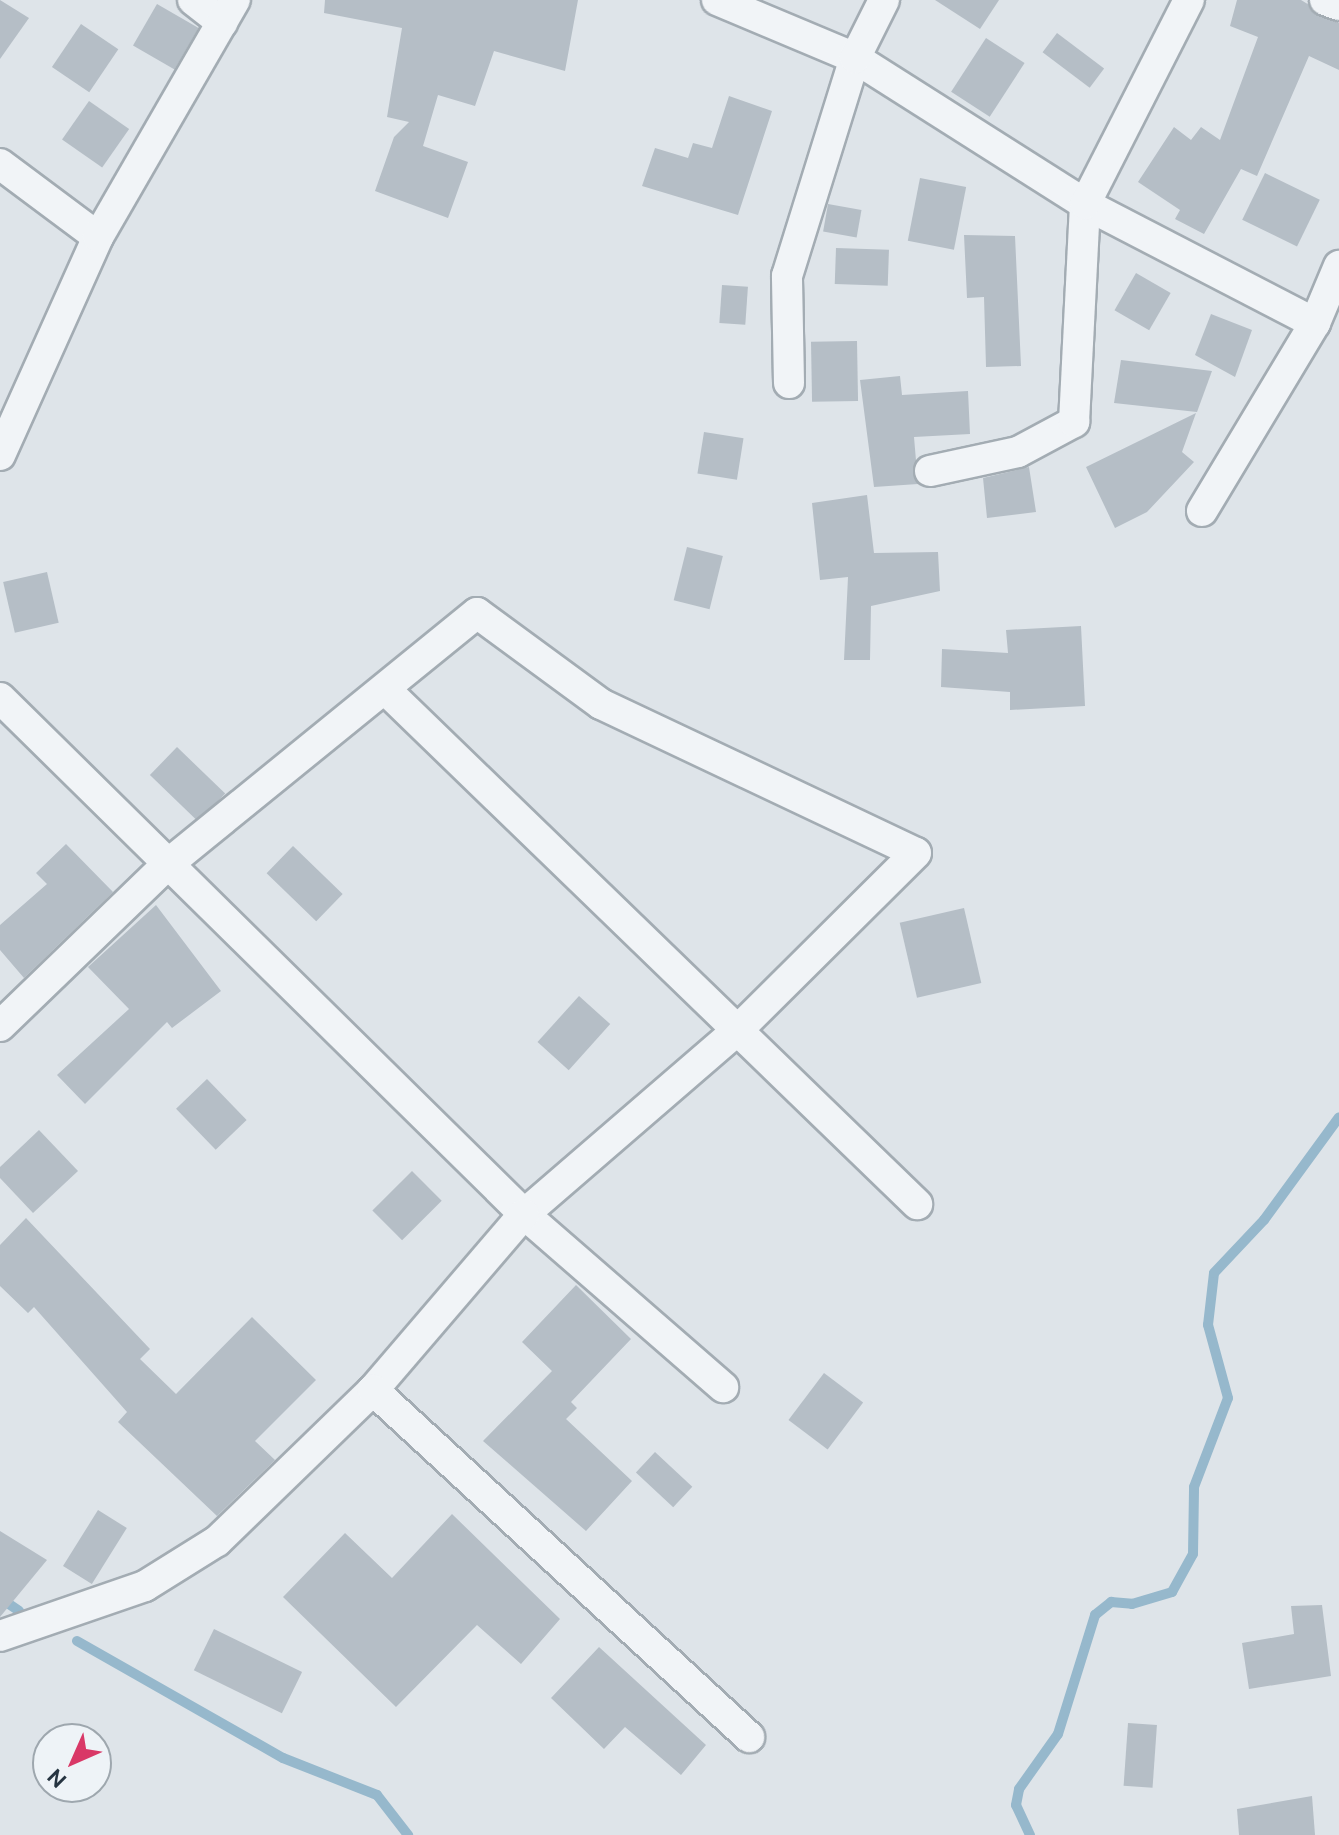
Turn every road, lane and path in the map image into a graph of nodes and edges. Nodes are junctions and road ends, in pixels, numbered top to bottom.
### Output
1 (193, 0) edge
2 (717, 0) edge
3 (884, 0) edge
4 (1189, 0) edge
5 (1325, 0) edge
6 (1339, 5) edge
7 (228, 12) edge
8 (855, 58) junction
9 (0, 164) edge
10 (1085, 204) junction
11 (98, 237) junction
12 (1339, 266) edge
13 (1315, 323) junction
14 (789, 383) dead end
15 (0, 455) edge
16 (930, 471) dead end
17 (1202, 511) dead end
18 (387, 691) junction
19 (0, 698) edge
20 (168, 864) junction
21 (0, 1026) edge
22 (741, 1027) junction
23 (917, 1204) dead end
24 (524, 1214) junction
25 (723, 1387) dead end
26 (373, 1390) junction
27 (0, 1636) edge
28 (749, 1737) dead end

1 - 7 street
2 - 8 street
3 - 8 street
4 - 10 street
5 - 6 street
7 - 11 street
8 - 10 street
8 - 14 street
9 - 11 street
10 - 13 street
10 - 16 street
11 - 15 street
12 - 13 street
13 - 17 street
18 - 20 street
18 - 22 street
18 - 22 street
19 - 20 street
20 - 21 street
20 - 24 street
22 - 23 street
22 - 24 street
24 - 25 street
24 - 26 street
26 - 27 street
26 - 28 street

